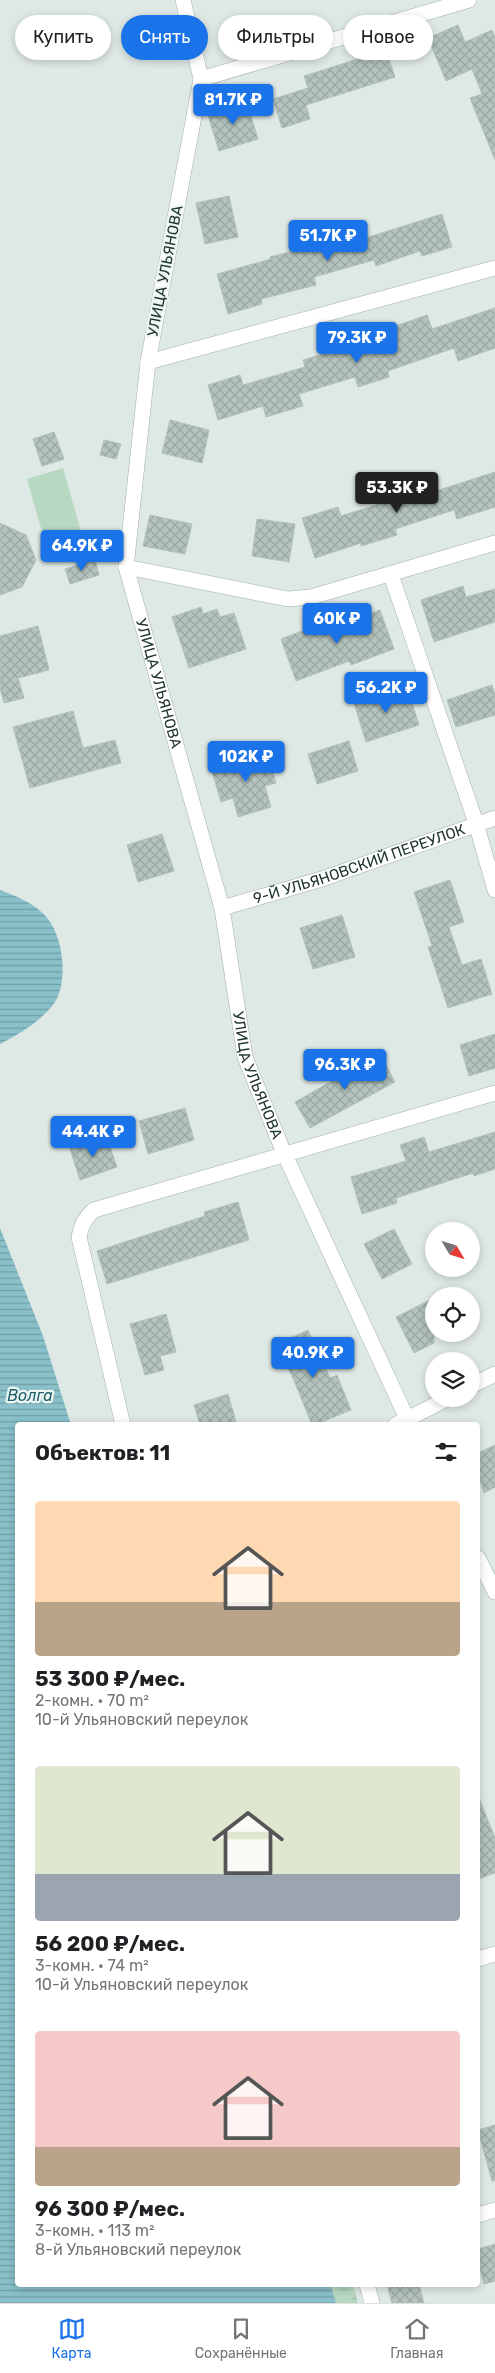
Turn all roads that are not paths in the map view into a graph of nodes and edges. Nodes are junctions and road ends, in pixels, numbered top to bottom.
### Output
1 (183, 0) edge
2 (469, 0) edge
3 (201, 79) junction
4 (495, 268) edge
5 (148, 362) junction
6 (495, 543) edge
7 (126, 567) junction
8 (391, 575) junction
9 (495, 818) edge
10 (476, 823) junction
11 (495, 890) edge
12 (222, 908) junction
13 (495, 1093) edge
14 (284, 1154) junction
15 (495, 1374) edge
16 (480, 1382) edge
17 (432, 1407) edge
18 (122, 1422) edge
19 (404, 1422) edge
20 (406, 1422) edge
21 (480, 1562) edge
22 (495, 1592) edge
23 (495, 1954) edge
24 (480, 1958) edge
25 (495, 2210) edge
26 (480, 2214) edge
27 (368, 2287) edge
28 (372, 2303) edge

1 - 3 street, УЛИЦА УЛЬЯНОВА
2 - 3 street
3 - 5 street, УЛИЦА УЛЬЯНОВА
4 - 5 street
5 - 7 street, УЛИЦА УЛЬЯНОВА
6 - 8 street
7 - 8 street
7 - 12 street, УЛИЦА УЛЬЯНОВА
8 - 10 street
9 - 10 street, 9-Й УЛЬЯНОВСКИЙ ПЕРЕУЛОК
10 - 11 street
10 - 12 street, 9-Й УЛЬЯНОВСКИЙ ПЕРЕУЛОК
12 - 14 street, УЛИЦА УЛЬЯНОВА
13 - 14 street
14 - 18 street
14 - 19 street, УЛИЦА УЛЬЯНОВА
15 - 16 street
17 - 20 street
21 - 22 street
23 - 24 street
25 - 26 street
27 - 28 street

